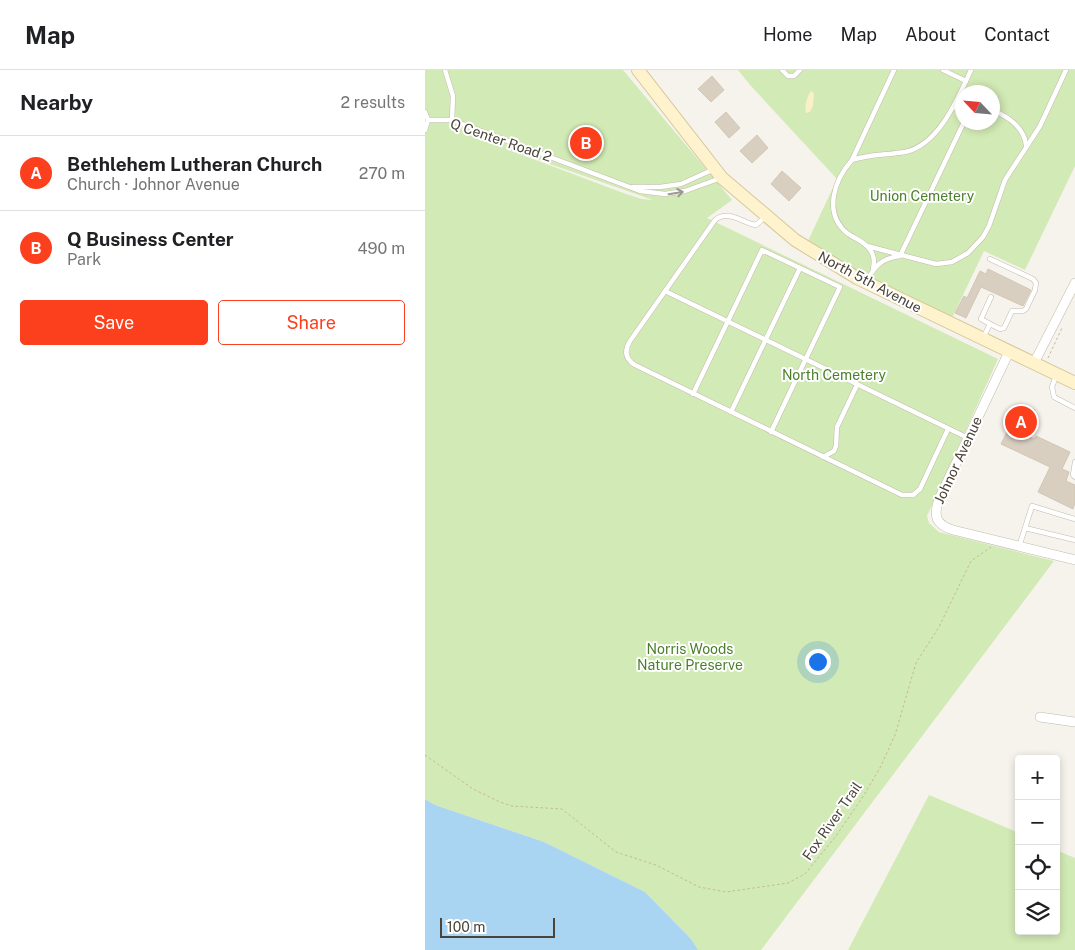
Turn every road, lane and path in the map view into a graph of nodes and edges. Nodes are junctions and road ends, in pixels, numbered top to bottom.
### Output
1 (445, 70) edge
2 (638, 70) edge
3 (782, 70) edge
4 (800, 70) edge
5 (894, 70) edge
6 (943, 70) edge
7 (971, 70) edge
8 (1066, 70) edge
9 (966, 82) junction
10 (953, 108) joint
11 (425, 112) edge
12 (1000, 114) edge
13 (428, 120) junction
14 (452, 120) junction
15 (425, 130) edge
16 (960, 130) edge
17 (1026, 146) junction
18 (852, 160) junction
19 (718, 173) junction
20 (629, 187) junction
21 (765, 217) junction
22 (867, 246) junction
23 (900, 256) junction
24 (990, 259) dead end
25 (800, 268) junction
26 (873, 270) junction
27 (867, 283) junction
28 (1075, 283) edge
29 (665, 291) junction
30 (991, 297) dead end
31 (728, 322) junction
32 (991, 324) junction
33 (1063, 325) dead end
34 (983, 339) junction
35 (765, 340) junction
36 (1009, 352) junction
37 (1048, 359) dead end
38 (806, 360) junction
39 (1033, 363) junction
40 (1057, 374) junction
41 (1075, 383) edge
42 (857, 385) junction
43 (693, 394) junction
44 (1075, 408) edge
45 (731, 412) junction
46 (949, 429) junction
47 (771, 432) junction
48 (968, 438) junction
49 (823, 457) junction
50 (1075, 462) edge
51 (1075, 477) edge
52 (1075, 518) edge
53 (1025, 528) junction
54 (1075, 540) edge
55 (995, 541) junction
56 (1019, 547) junction
57 (1075, 560) edge
58 (1040, 717) dead end
59 (1075, 722) edge
60 (425, 755) edge

1 - 14 lane
2 - 19 main road, North 5th Avenue
3 - 4 lane
5 - 18 lane
6 - 9 lane
7 - 9 lane
8 - 17 lane
9 - 10 lane
10 - 18 lane
11 - 13 lane
12 - 17 lane
13 - 14 lane, Q Center Road 2
13 - 15 lane
14 - 20 lane, Q Center Road 2
16 - 23 lane
17 - 23 lane
18 - 22 lane
19 - 20 lane
20 -> 19 lane
19 - 21 main road, North 5th Avenue
21 - 27 main road, North 5th Avenue
21 - 29 lane
22 - 23 lane
22 - 26 lane
23 - 26 lane
24 - 32 lane
25 - 31 lane
25 - 35 lane
25 - 38 lane
26 - 27 lane
27 - 34 main road, North 5th Avenue
28 - 39 street
29 - 31 lane
29 - 43 lane
30 - 32 lane
31 - 35 lane
31 - 43 lane
32 - 34 lane
33 - 37 path
34 - 36 main road, North 5th Avenue
35 - 38 lane
35 - 45 lane
36 - 39 main road, North 5th Avenue
36 - 48 street, Johnor Avenue
38 - 42 lane
38 - 47 lane
39 - 40 main road, North 5th Avenue
40 - 41 main road, North 5th Avenue
40 - 44 lane
42 - 46 lane
42 - 49 lane
43 - 45 lane
45 - 47 lane
46 - 48 lane
46 - 49 lane
47 - 49 lane
48 - 55 street, Johnor Avenue
50 - 51 lane
52 - 53 lane
53 - 54 lane
53 - 56 lane
55 - 56 street, Johnor Avenue
55 - 60 path, Fox River Trail
56 - 57 street, Johnor Avenue
58 - 59 street

